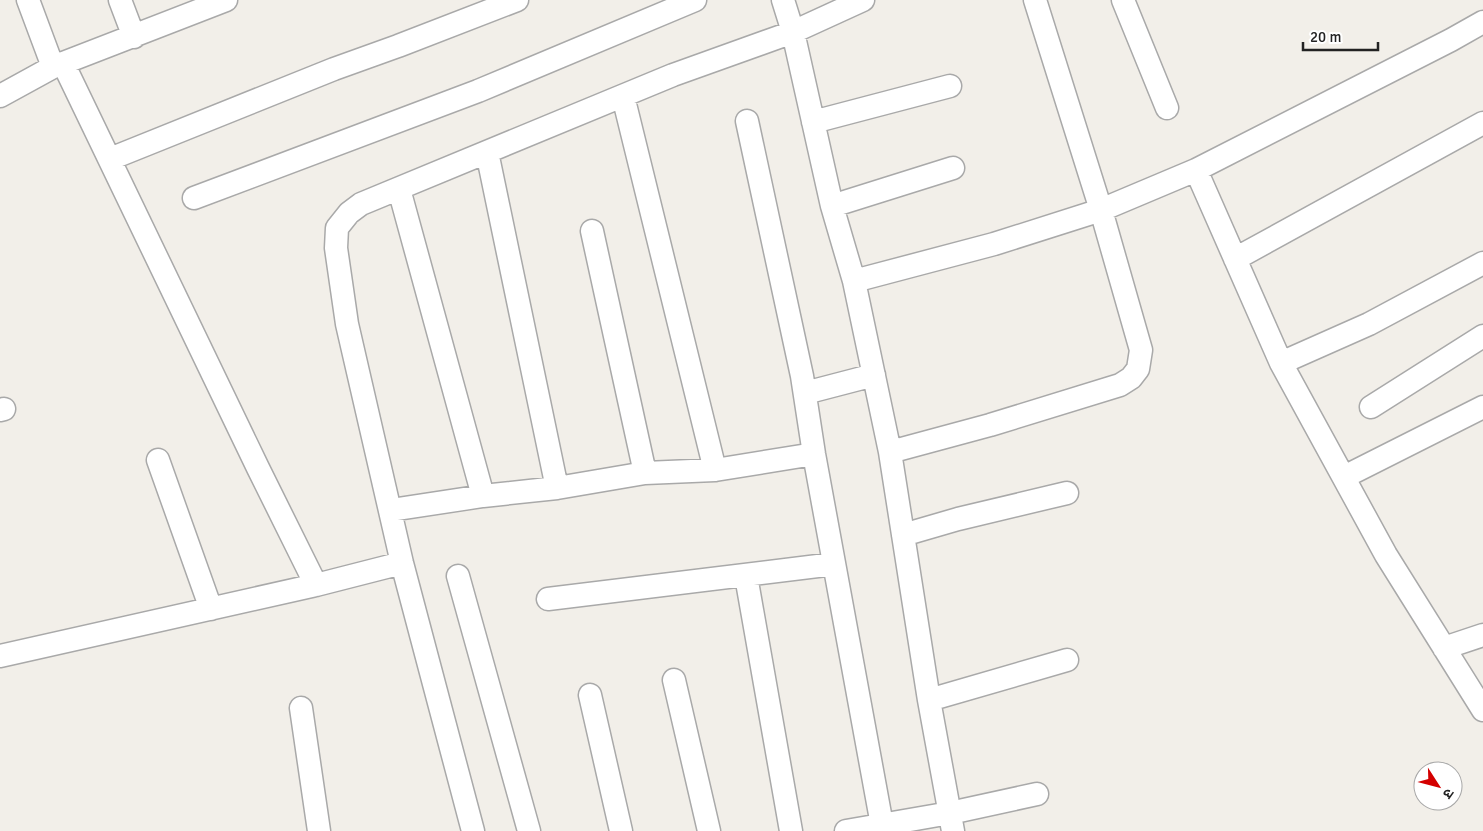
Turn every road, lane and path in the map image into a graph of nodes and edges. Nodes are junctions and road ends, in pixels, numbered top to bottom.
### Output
1 (28, 0) edge
2 (120, 0) edge
3 (226, 0) edge
4 (517, 0) edge
5 (696, 0) edge
6 (783, 0) edge
7 (863, 0) edge
8 (1035, 0) edge
9 (1123, 0) edge
10 (195, 6) edge
11 (1483, 22) edge
12 (793, 32) junction
13 (134, 37) junction
14 (58, 65) junction
15 (950, 86) dead end
16 (0, 96) edge
17 (623, 96) junction
18 (1168, 108) dead end
19 (747, 121) dead end
20 (813, 122) junction
21 (1483, 123) edge
22 (488, 152) junction
23 (110, 159) junction
24 (953, 168) dead end
25 (1196, 170) junction
26 (399, 189) junction
27 (194, 198) dead end
28 (832, 206) junction
29 (1101, 210) junction
30 (592, 231) dead end
31 (1235, 259) junction
32 (1483, 263) edge
33 (854, 282) junction
34 (1483, 336) edge
35 (1281, 363) junction
36 (874, 375) junction
37 (805, 393) junction
38 (1371, 406) dead end
39 (1483, 407) edge
40 (890, 452) junction
41 (814, 454) junction
42 (158, 460) dead end
43 (715, 470) junction
44 (645, 474) junction
45 (1344, 477) junction
46 (557, 488) junction
47 (1068, 493) dead end
48 (483, 496) junction
49 (391, 510) junction
50 (903, 535) junction
51 (402, 563) junction
52 (834, 564) junction
53 (458, 576) dead end
54 (746, 576) junction
55 (316, 585) junction
56 (548, 600) dead end
57 (211, 608) junction
58 (1483, 635) edge
59 (1444, 648) junction
60 (0, 656) edge
61 (1067, 660) dead end
62 (674, 680) dead end
63 (590, 695) dead end
64 (928, 700) junction
65 (300, 708) dead end
66 (1483, 710) edge
67 (1037, 794) dead end
68 (951, 822) edge
69 (882, 825) junction
70 (319, 831) edge
71 (473, 831) edge
72 (529, 831) edge
73 (622, 831) edge
74 (709, 831) edge
75 (791, 831) edge
76 (846, 831) edge

1 - 14 street
2 - 13 street
3 - 10 street
4 - 23 street
5 - 27 street
6 - 12 street
7 - 12 street
8 - 29 street
9 - 18 street
10 - 13 street
11 - 25 street
12 - 17 street
12 - 20 street
13 - 14 street
14 - 16 street
14 - 23 street
15 - 20 street
17 - 22 street
17 - 43 street
19 - 37 street
20 - 28 street
21 - 31 street
22 - 26 street
22 - 46 street
23 - 55 street
24 - 28 street
25 - 29 street
25 - 31 street
26 - 48 street
26 - 49 street
28 - 33 street
29 - 33 street
29 - 40 street
30 - 44 street
31 - 35 street
32 - 35 street
33 - 36 street
34 - 38 street
35 - 45 street
36 - 37 street
36 - 40 street
37 - 41 street
39 - 45 street
40 - 50 street
41 - 43 street
41 - 52 street
42 - 57 street
43 - 44 street
44 - 46 street
45 - 59 street
46 - 48 street
47 - 50 street
48 - 49 street
49 - 51 street
50 - 64 street
51 - 55 street
51 - 71 street
52 - 54 street
52 - 69 street
53 - 72 street
54 - 56 street
54 - 75 street
55 - 57 street
57 - 60 street
58 - 59 street
59 - 66 street
61 - 64 street
62 - 74 street
63 - 73 street
64 - 68 street
65 - 70 street
67 - 68 street
68 - 69 street
69 - 76 street

